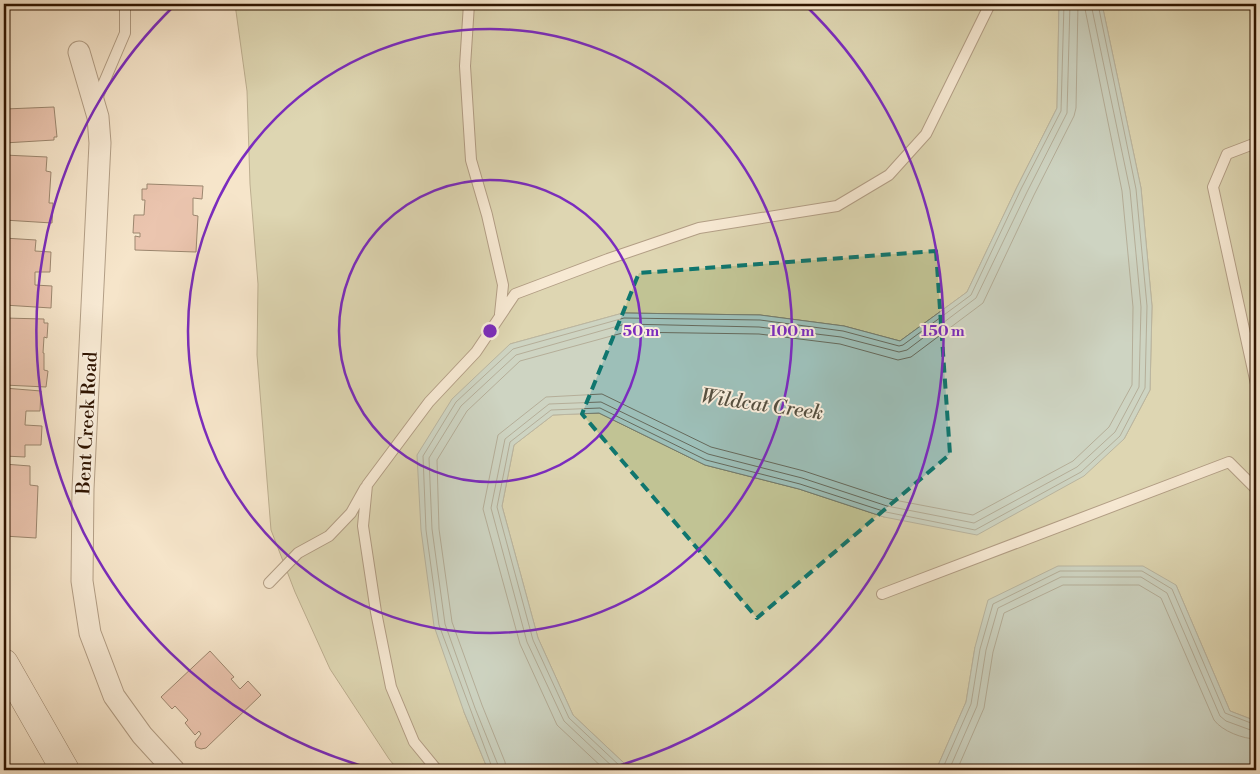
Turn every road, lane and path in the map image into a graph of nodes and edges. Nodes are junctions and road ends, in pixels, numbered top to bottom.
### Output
1 (125, 4) edge
2 (469, 4) edge
3 (990, 4) edge
4 (79, 52) dead end
5 (94, 104) junction
6 (1256, 143) edge
7 (500, 315) junction
8 (1256, 384) edge
9 (367, 485) junction
10 (1256, 489) edge
11 (270, 582) dead end
12 (882, 594) dead end
13 (4, 663) edge
14 (65, 770) edge
15 (174, 770) edge
16 (437, 770) edge

1 - 5 lane
2 - 7 lane
3 - 7 lane
4 - 5 street, Bent Creek Road
5 - 15 street, Bent Creek Road
6 - 8 lane
7 - 9 lane
9 - 11 lane
9 - 16 lane
10 - 12 lane
13 - 14 main road

